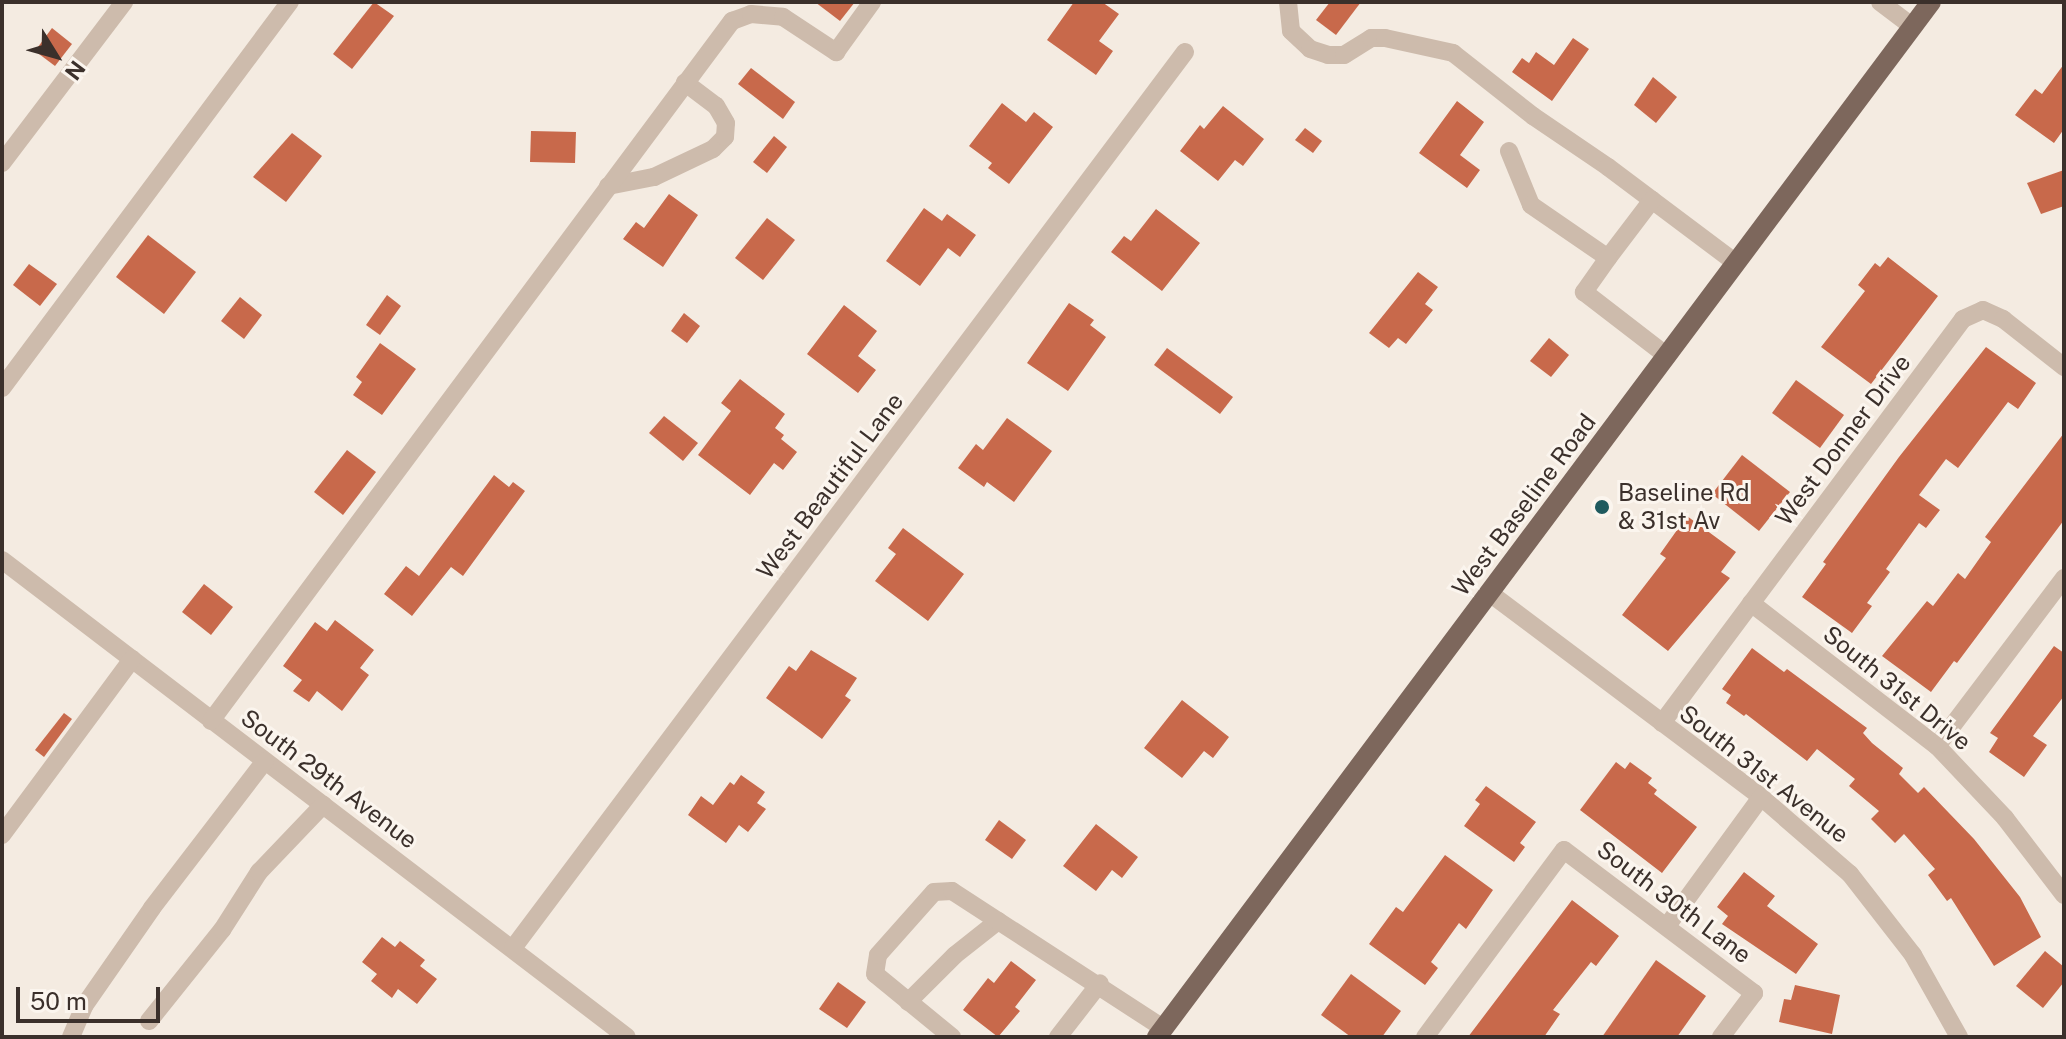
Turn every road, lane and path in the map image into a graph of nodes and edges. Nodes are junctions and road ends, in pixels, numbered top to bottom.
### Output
1 (124, 2) edge
2 (290, 2) edge
3 (872, 2) edge
4 (1288, 2) edge
5 (1880, 2) edge
6 (1931, 2) edge
7 (1913, 27) junction
8 (1185, 52) dead end
9 (685, 83) junction
10 (1509, 151) dead end
11 (2, 163) edge
12 (608, 186) junction
13 (1652, 200) junction
14 (1608, 258) junction
15 (1736, 263) junction
16 (1667, 356) junction
17 (2064, 367) edge
18 (2, 388) edge
19 (2, 560) edge
20 (2064, 578) edge
21 (1491, 594) junction
22 (1751, 603) junction
23 (132, 659) junction
24 (211, 721) junction
25 (1662, 723) junction
26 (1937, 746) junction
27 (265, 761) junction
28 (1761, 797) junction
29 (323, 805) junction
30 (2, 835) edge
31 (2064, 895) edge
32 (998, 921) junction
33 (1667, 926) junction
34 (513, 948) junction
35 (1100, 983) junction
36 (908, 1002) junction
37 (149, 1021) dead end
38 (1160, 1032) edge
39 (71, 1037) edge
40 (627, 1037) edge
41 (952, 1037) edge
42 (1058, 1037) edge
43 (1425, 1037) edge
44 (1721, 1037) edge
45 (1959, 1037) edge

1 - 11 street
2 - 18 street
3 - 9 street
4 - 13 street
5 - 7 street
6 - 7 main road, West Baseline Road
7 - 15 main road, West Baseline Road
8 - 34 street, West Beautiful Lane
9 - 12 street
9 - 12 street
10 - 14 street
12 - 24 street
13 - 14 street
13 - 15 street
14 - 16 street
15 - 16 main road, West Baseline Road
16 - 21 main road, West Baseline Road
17 - 22 street, West Donner Drive
19 - 23 street, South 29th Avenue
20 - 26 street
21 - 25 street, South 31st Avenue
21 - 38 main road, West Baseline Road
22 - 25 street, West Donner Drive
22 - 26 street, South 31st Drive
23 - 24 street, South 29th Avenue
23 - 30 street
24 - 27 street, South 29th Avenue
25 - 28 street, South 31st Avenue
26 - 31 street, South 31st Drive
27 - 29 street, South 29th Avenue
27 - 39 street
28 - 33 street
28 - 45 street, South 31st Avenue
29 - 34 street, South 29th Avenue
29 - 37 street
32 - 35 street
32 - 36 street
32 - 36 street
33 - 43 street, South 30th Lane
33 - 44 street, South 30th Lane
34 - 40 street, South 29th Avenue
35 - 38 street
35 - 42 street
36 - 41 street

